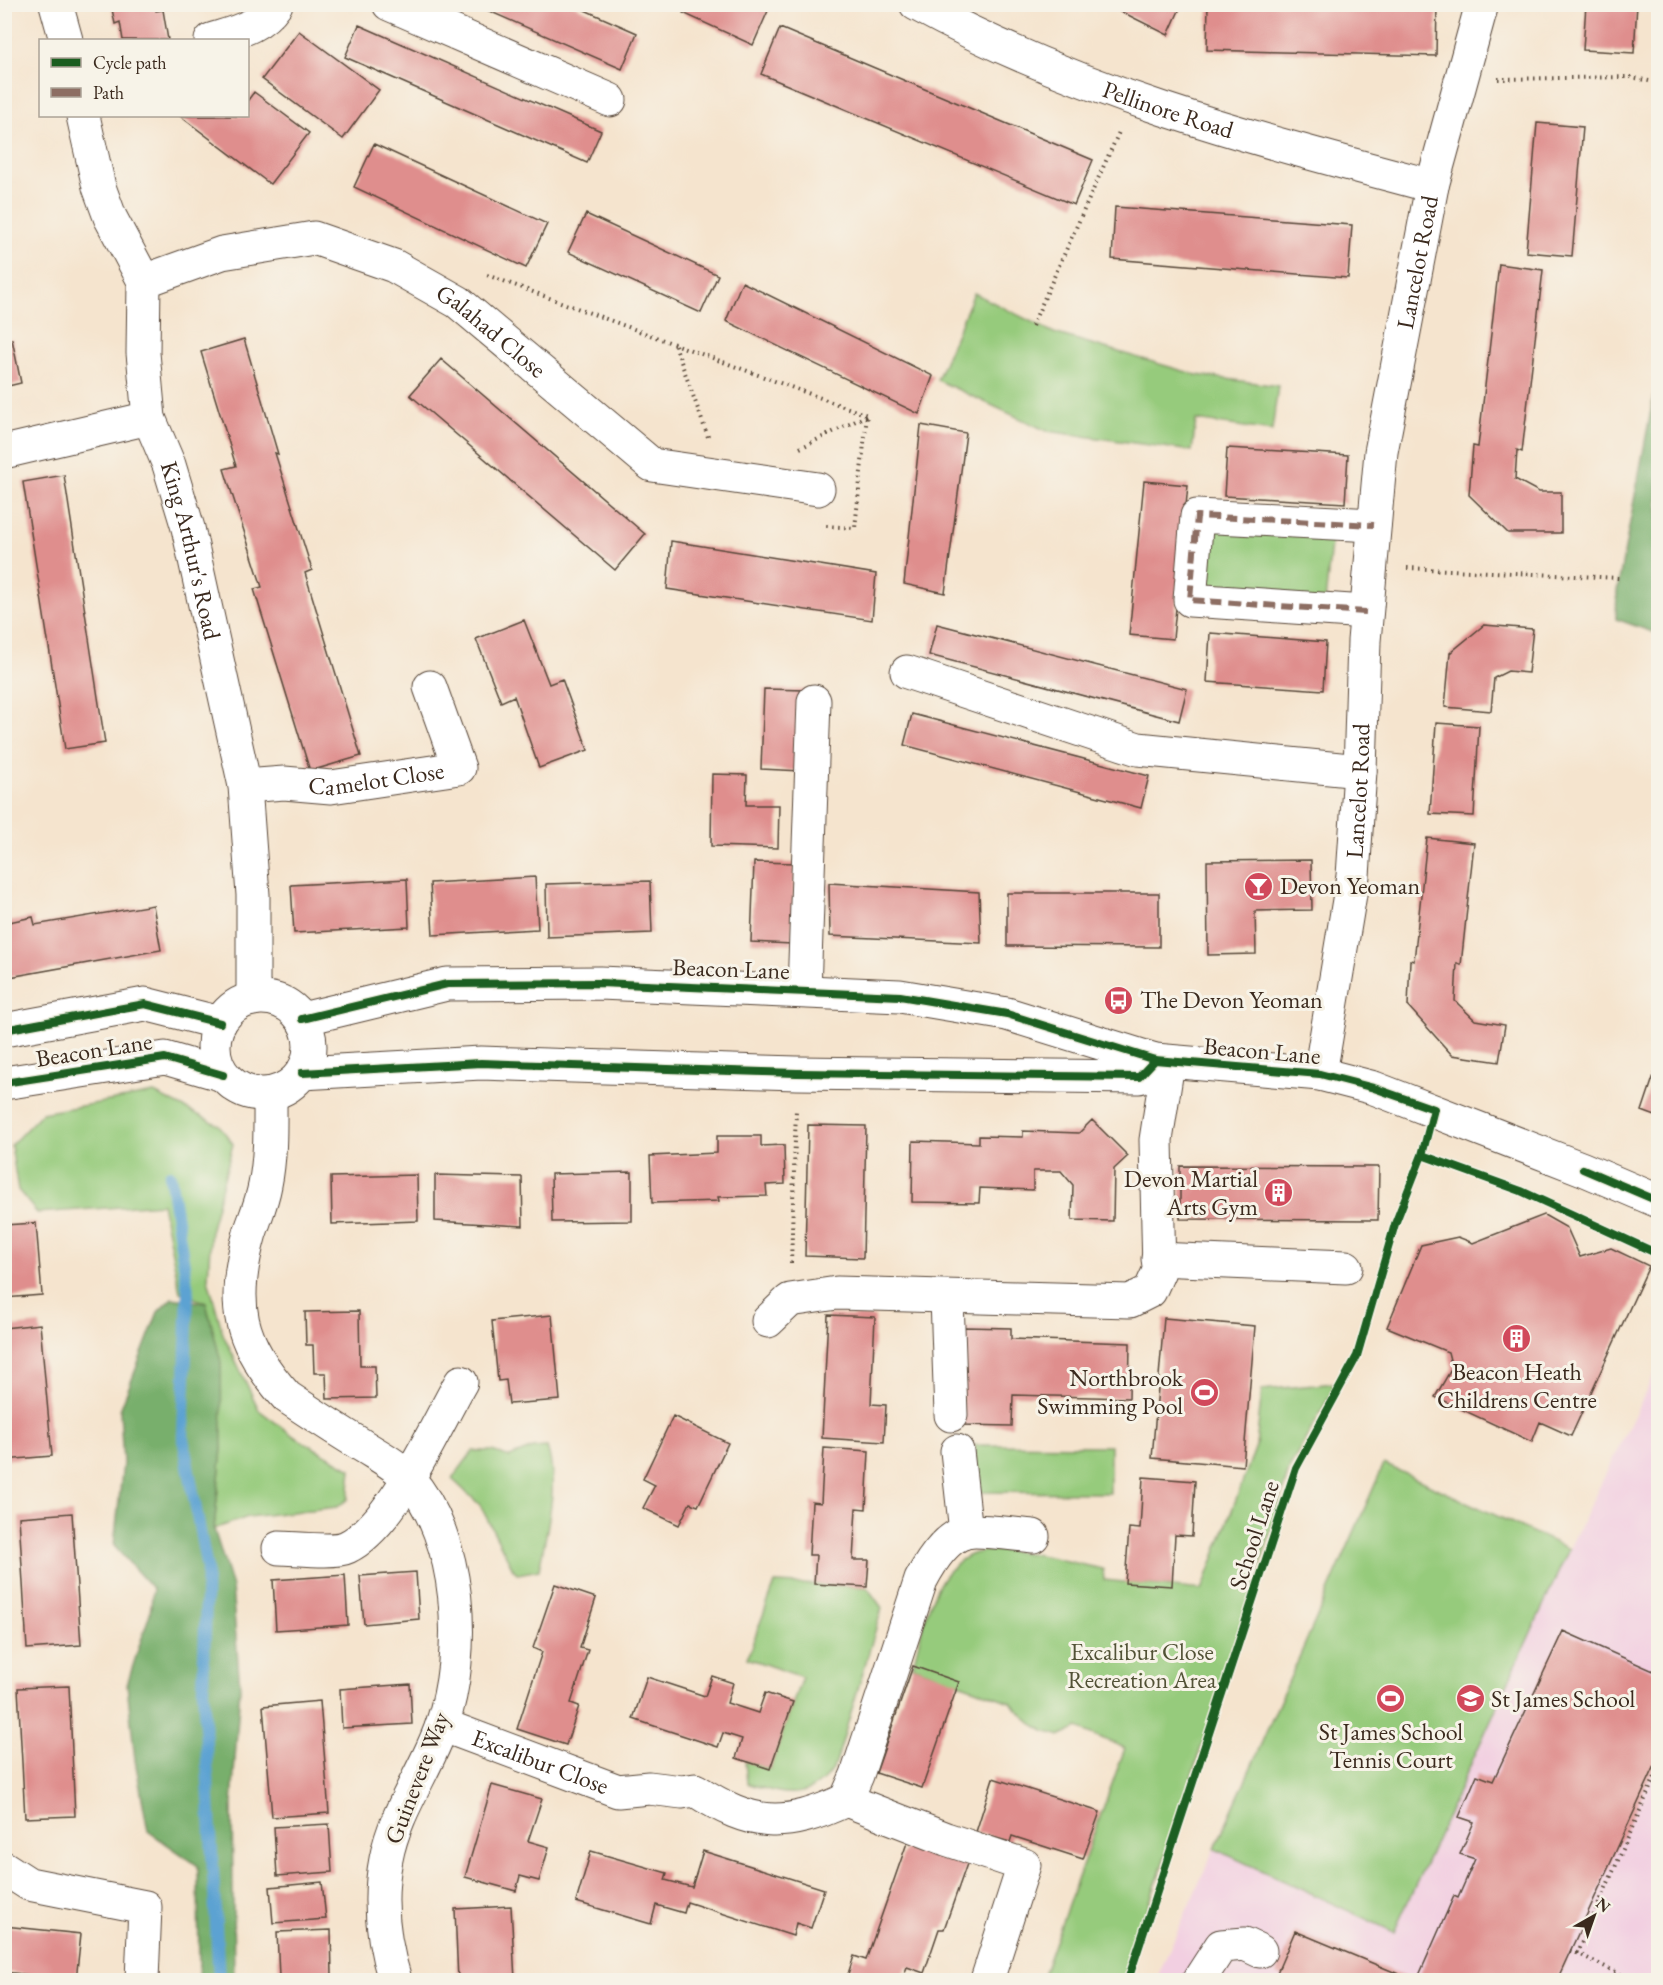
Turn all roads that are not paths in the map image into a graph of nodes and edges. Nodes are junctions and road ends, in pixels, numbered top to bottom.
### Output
1 (56, 4) edge
2 (276, 4) edge
3 (389, 4) edge
4 (916, 4) edge
5 (1482, 4) edge
6 (66, 39) edge
7 (214, 39) edge
8 (610, 100) dead end
9 (83, 117) edge
10 (1432, 186) junction
11 (144, 281) junction
12 (148, 418) junction
13 (4, 452) edge
14 (818, 489) road end
15 (1374, 525) junction
16 (1366, 612) junction
17 (908, 672) dead end
18 (430, 687) dead end
19 (814, 701) dead end
20 (1360, 771) junction
21 (244, 786) junction
22 (804, 991) junction
23 (253, 999) junction
24 (302, 1019) junction
25 (220, 1023) junction
26 (4, 1030) edge
27 (1162, 1061) junction
28 (302, 1073) junction
29 (1320, 1074) junction
30 (223, 1075) junction
31 (4, 1083) edge
32 (270, 1094) junction
33 (1659, 1201) edge
34 (1158, 1259) junction
35 (1346, 1266) dead end
36 (947, 1298) junction
37 (779, 1310) road end
38 (461, 1382) dead end
39 (951, 1415) dead end
40 (957, 1451) dead end
41 (408, 1477) junction
42 (966, 1532) junction
43 (1033, 1536) dead end
44 (279, 1548) dead end
45 (442, 1725) junction
46 (846, 1800) junction
47 (4, 1868) edge
48 (1260, 1951) dead end
49 (142, 1980) edge
50 (394, 1980) edge
51 (987, 1980) edge
52 (1199, 1980) edge

1 - 6 street
2 - 7 street
3 - 8 street
4 - 10 street, Pellinore Road
5 - 10 street, Lancelot Road
9 - 11 street, King Arthur's Road
10 - 15 street, Lancelot Road
11 - 12 street, King Arthur's Road
11 - 14 street, Galahad Close
12 - 13 street
12 - 21 street, King Arthur's Road
15 - 16 street, Lancelot Road
15 - 16 street
16 - 20 street, Lancelot Road
17 - 20 street
18 - 21 street, Camelot Close
19 - 22 street, Beacon Lane
20 - 29 street, Lancelot Road
21 - 23 street, King Arthur's Road
22 - 24 street, Beacon Lane
22 - 27 street, Beacon Lane
23 - 24 street
23 - 25 street
24 - 28 street
25 - 26 street, Beacon Lane
25 - 30 street
27 - 28 street
27 - 29 street, Beacon Lane
27 - 34 street
28 - 32 street
29 - 33 street, Beacon Lane
30 - 31 street, Beacon Lane
30 - 32 street
32 - 41 street, Guinevere Way
34 - 35 street
34 - 36 street
36 - 37 street
36 - 39 street
38 - 41 street
40 - 42 street
41 - 44 street
41 - 45 street, Guinevere Way
42 - 43 street
42 - 46 street
45 - 46 street, Excalibur Close
45 - 50 street, Guinevere Way
46 - 51 street
47 - 49 street
48 - 52 street

